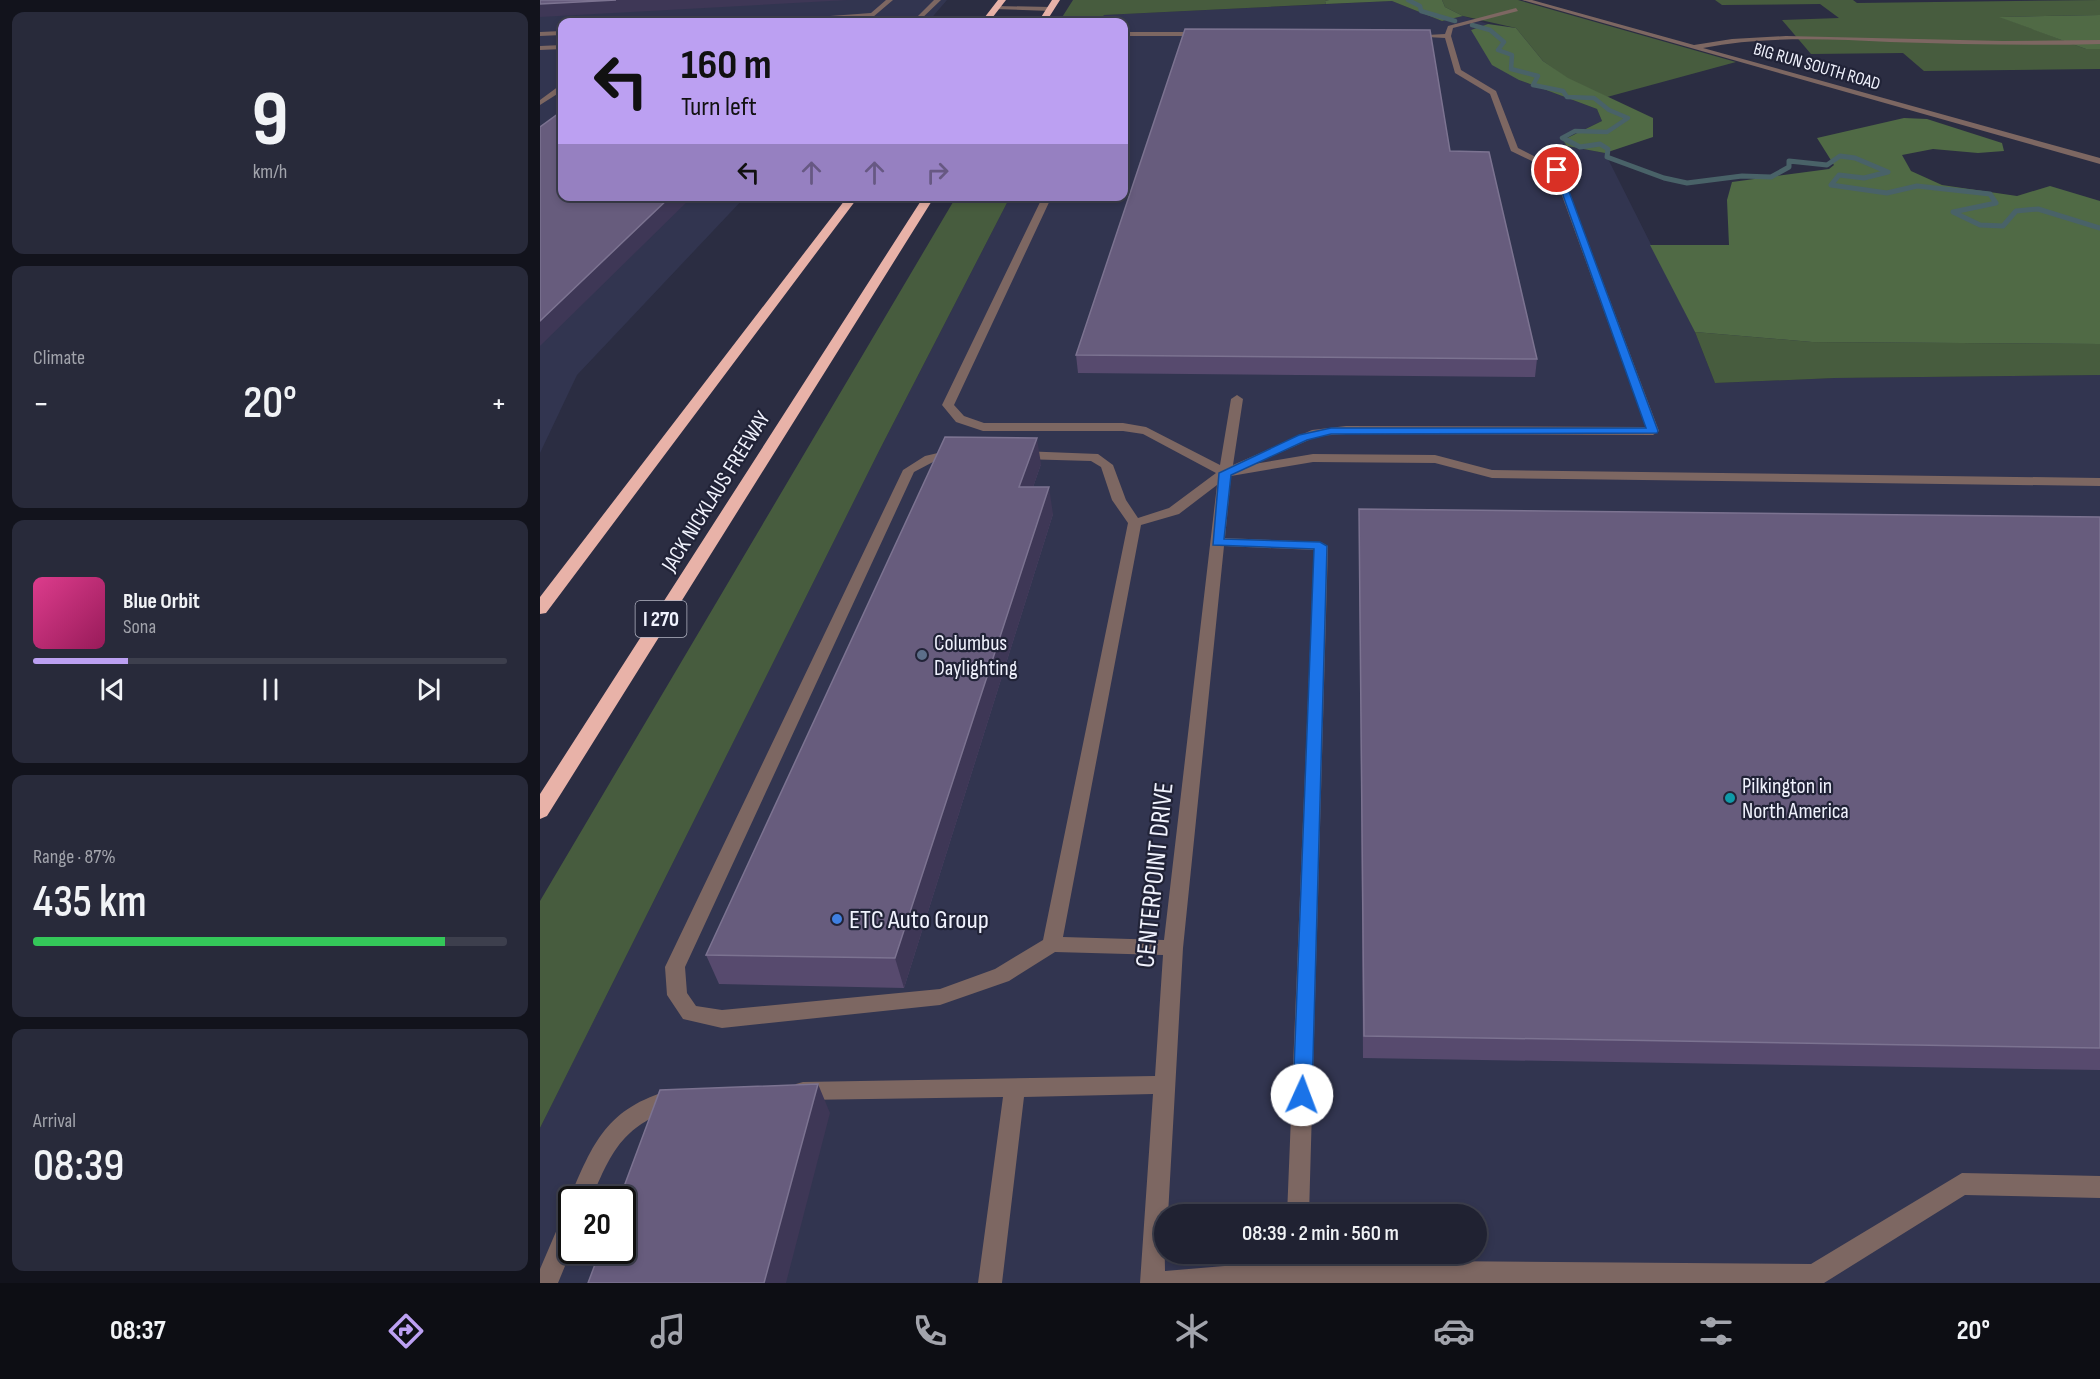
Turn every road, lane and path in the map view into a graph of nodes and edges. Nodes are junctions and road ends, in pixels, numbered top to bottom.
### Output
1 (890, 0) edge
2 (938, 0) edge
3 (1002, 0) edge
4 (1056, 0) edge
5 (1525, 0) edge
6 (996, 8) junction
7 (1051, 9) junction
8 (1516, 10) dead end
9 (845, 18) edge
10 (919, 18) edge
11 (989, 18) edge
12 (1045, 18) edge
13 (558, 33) edge
14 (540, 34) edge
15 (1128, 34) edge
16 (1213, 34) edge
17 (1401, 36) edge
18 (1448, 36) junction
19 (2100, 42) edge
20 (558, 47) edge
21 (1693, 47) junction
22 (540, 48) edge
23 (558, 91) edge
24 (540, 104) edge
25 (2100, 161) edge
26 (850, 201) edge
27 (927, 201) edge
28 (1046, 201) edge
29 (1237, 399) dead end
30 (967, 453) edge
31 (1002, 454) edge
32 (1225, 473) junction
33 (2100, 482) edge
34 (1135, 523) junction
35 (1217, 542) junction
36 (540, 609) edge
37 (540, 811) edge
38 (1052, 944) junction
39 (1173, 948) junction
40 (1163, 1085) junction
41 (1015, 1087) junction
42 (779, 1091) edge
43 (687, 1096) edge
44 (585, 1186) edge
45 (2100, 1187) edge
46 (1298, 1204) edge
47 (558, 1254) edge
48 (1290, 1264) edge
49 (1337, 1264) edge
50 (546, 1283) edge
51 (990, 1283) edge
52 (1152, 1283) edge
53 (1158, 1283) edge

1 - 9 street
2 - 10 street
3 - 6 highway
4 - 7 highway
5 - 21 street, BIG RUN SOUTH ROAD
6 - 7 street
6 - 11 highway
7 - 12 highway
8 - 18 street
13 - 14 street
15 - 16 street
17 - 18 street
18 - 32 street
19 - 21 street
20 - 22 street
21 - 25 street, BIG RUN SOUTH ROAD
23 - 24 street
26 - 36 highway
27 - 37 highway, JACK NICKLAUS FREEWAY / I 270
28 - 32 street
29 - 32 street, CENTERPOINT DRIVE
30 - 38 street
31 - 34 street
32 - 33 street
32 - 34 street
32 - 35 street, CENTERPOINT DRIVE
34 - 38 street
35 - 39 street, CENTERPOINT DRIVE
35 - 46 street
38 - 39 street
39 - 40 street, CENTERPOINT DRIVE
40 - 41 street
40 - 52 street, CENTERPOINT DRIVE
41 - 42 street
41 - 51 street
43 - 44 street
45 - 49 street
47 - 50 street
48 - 53 street

